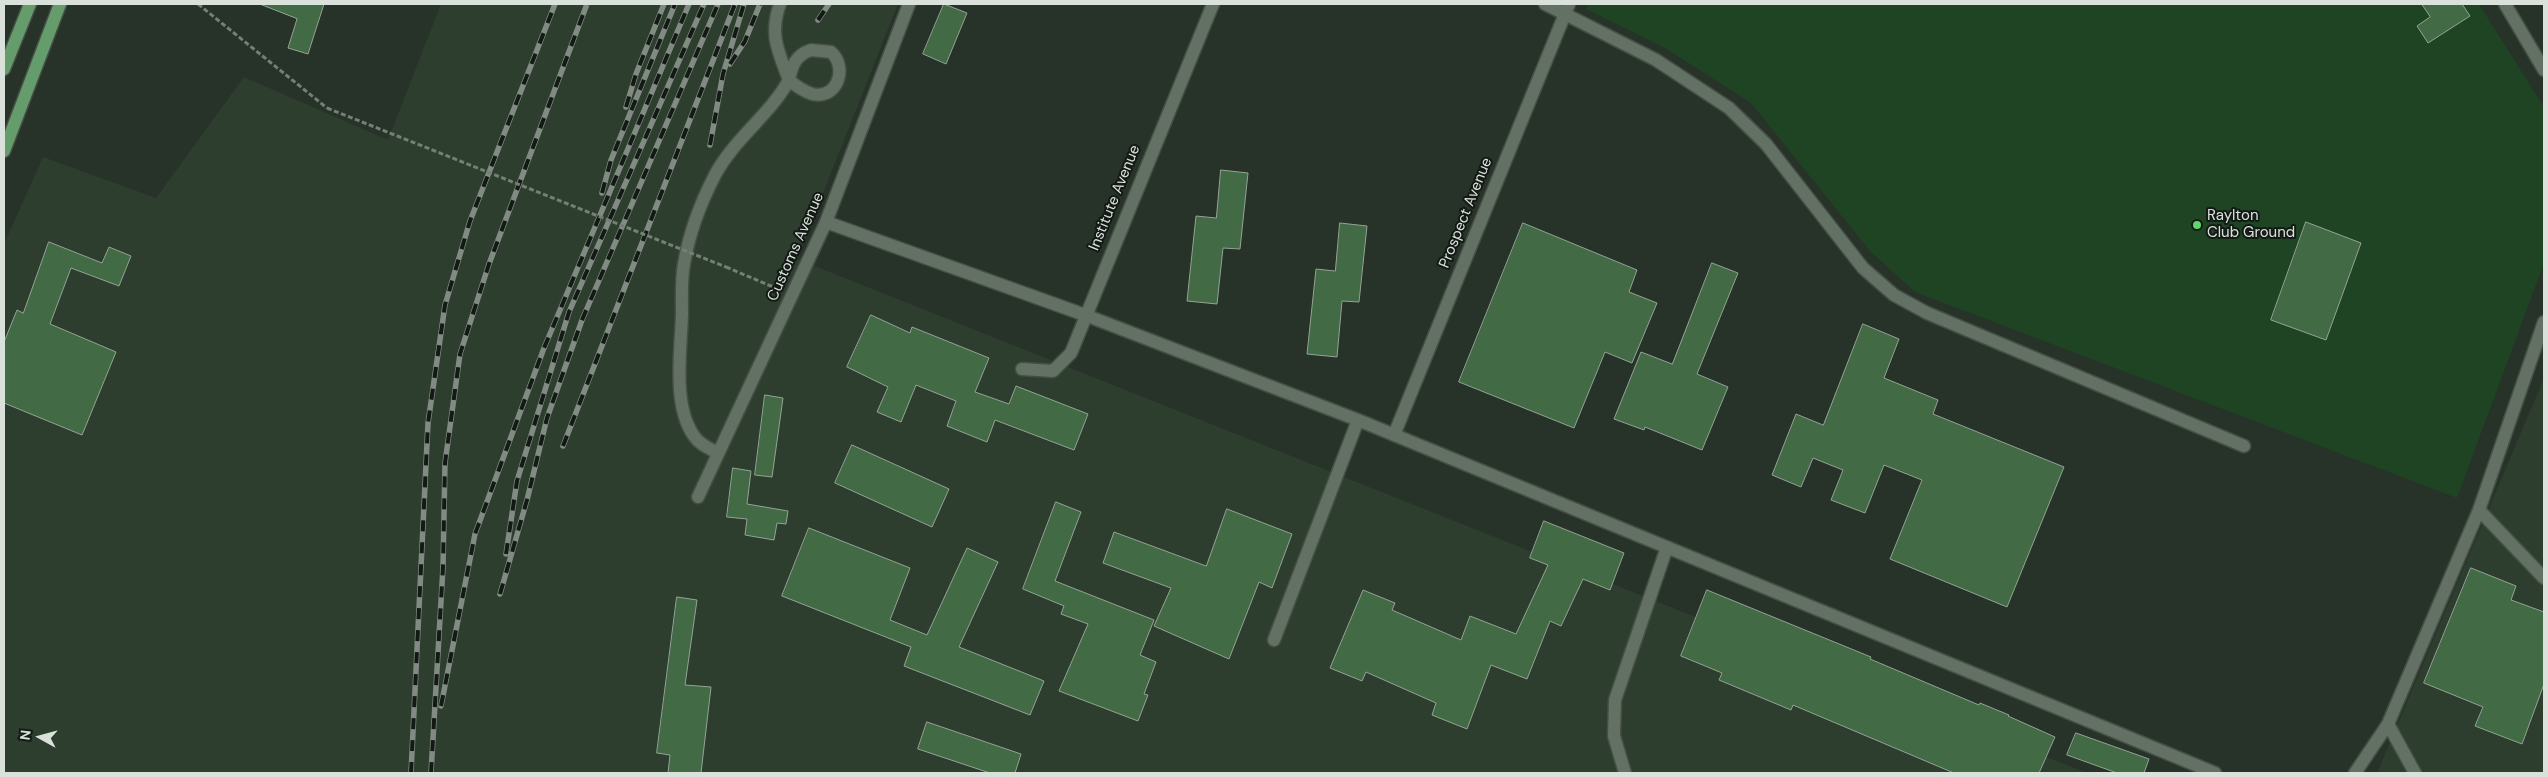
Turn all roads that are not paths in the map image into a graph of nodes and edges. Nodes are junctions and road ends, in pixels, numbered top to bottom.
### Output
1 (30, 4) edge
2 (60, 4) edge
3 (780, 4) edge
4 (910, 4) edge
5 (1213, 4) edge
6 (1545, 4) edge
7 (2505, 4) edge
8 (1567, 9) edge
9 (4, 69) edge
10 (2544, 70) edge
11 (4, 151) edge
12 (826, 222) junction
13 (1084, 315) junction
14 (2544, 322) edge
15 (1022, 368) dead end
16 (1358, 420) junction
17 (1394, 435) junction
18 (2244, 446) dead end
19 (718, 453) junction
20 (698, 497) dead end
21 (2479, 510) junction
22 (1667, 548) junction
23 (2544, 578) edge
24 (1274, 640) dead end
25 (2388, 724) junction
26 (1625, 773) edge
27 (2215, 773) edge
28 (2356, 773) edge
29 (2415, 773) edge

1 - 9 main road
2 - 11 main road
3 - 19 street
4 - 12 street, Customs Avenue
5 - 13 street, Institute Avenue
6 - 8 street
7 - 10 street
8 - 17 street, Prospect Avenue
8 - 18 street
12 - 13 street
12 - 19 street, Customs Avenue
13 - 15 street, Institute Avenue
13 - 16 street
14 - 21 street
16 - 17 street
16 - 24 street
17 - 22 street
19 - 20 street, Customs Avenue
21 - 23 street
21 - 25 street
22 - 26 street
22 - 27 street
25 - 28 street
25 - 29 street

